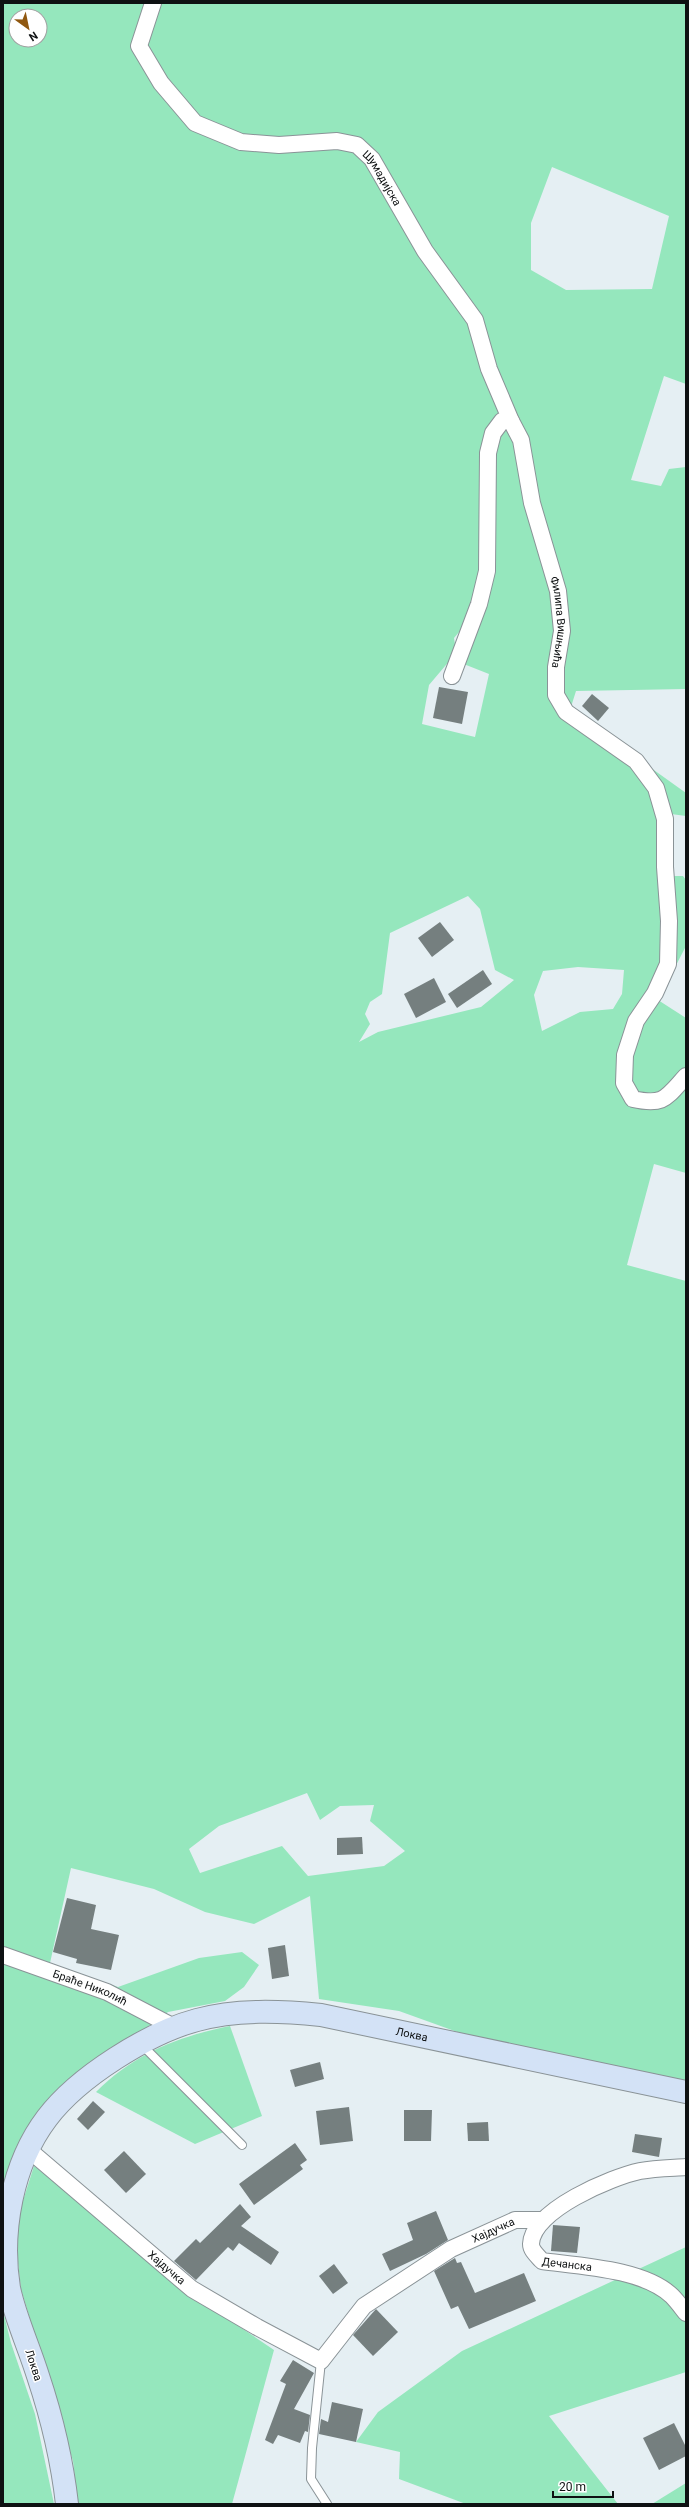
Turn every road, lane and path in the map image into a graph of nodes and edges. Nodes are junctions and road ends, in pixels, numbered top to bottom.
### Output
1 (153, 3) edge
2 (511, 421) junction
3 (452, 676) dead end
4 (686, 1076) edge
5 (3, 1955) edge
6 (174, 2027) junction
7 (140, 2044) junction
8 (686, 2092) edge
9 (242, 2145) dead end
10 (29, 2150) junction
11 (686, 2167) edge
12 (543, 2220) junction
13 (5, 2225) edge
14 (686, 2313) edge
15 (321, 2360) junction
16 (67, 2504) edge
17 (327, 2504) edge

1 - 2 street, Шумадијска
2 - 3 street
2 - 4 street, Филипа Вишњића
5 - 6 street, Браће Николић
6 - 7 main road, Локва
6 - 8 main road, Локва
7 - 9 lane
7 - 10 main road, Локва
10 - 13 main road, Локва
10 - 15 street, Хајдучка
11 - 12 street, Дечанска
12 - 14 street, Дечанска
12 - 15 street, Хајдучка
13 - 16 main road, Локва
15 - 17 lane

